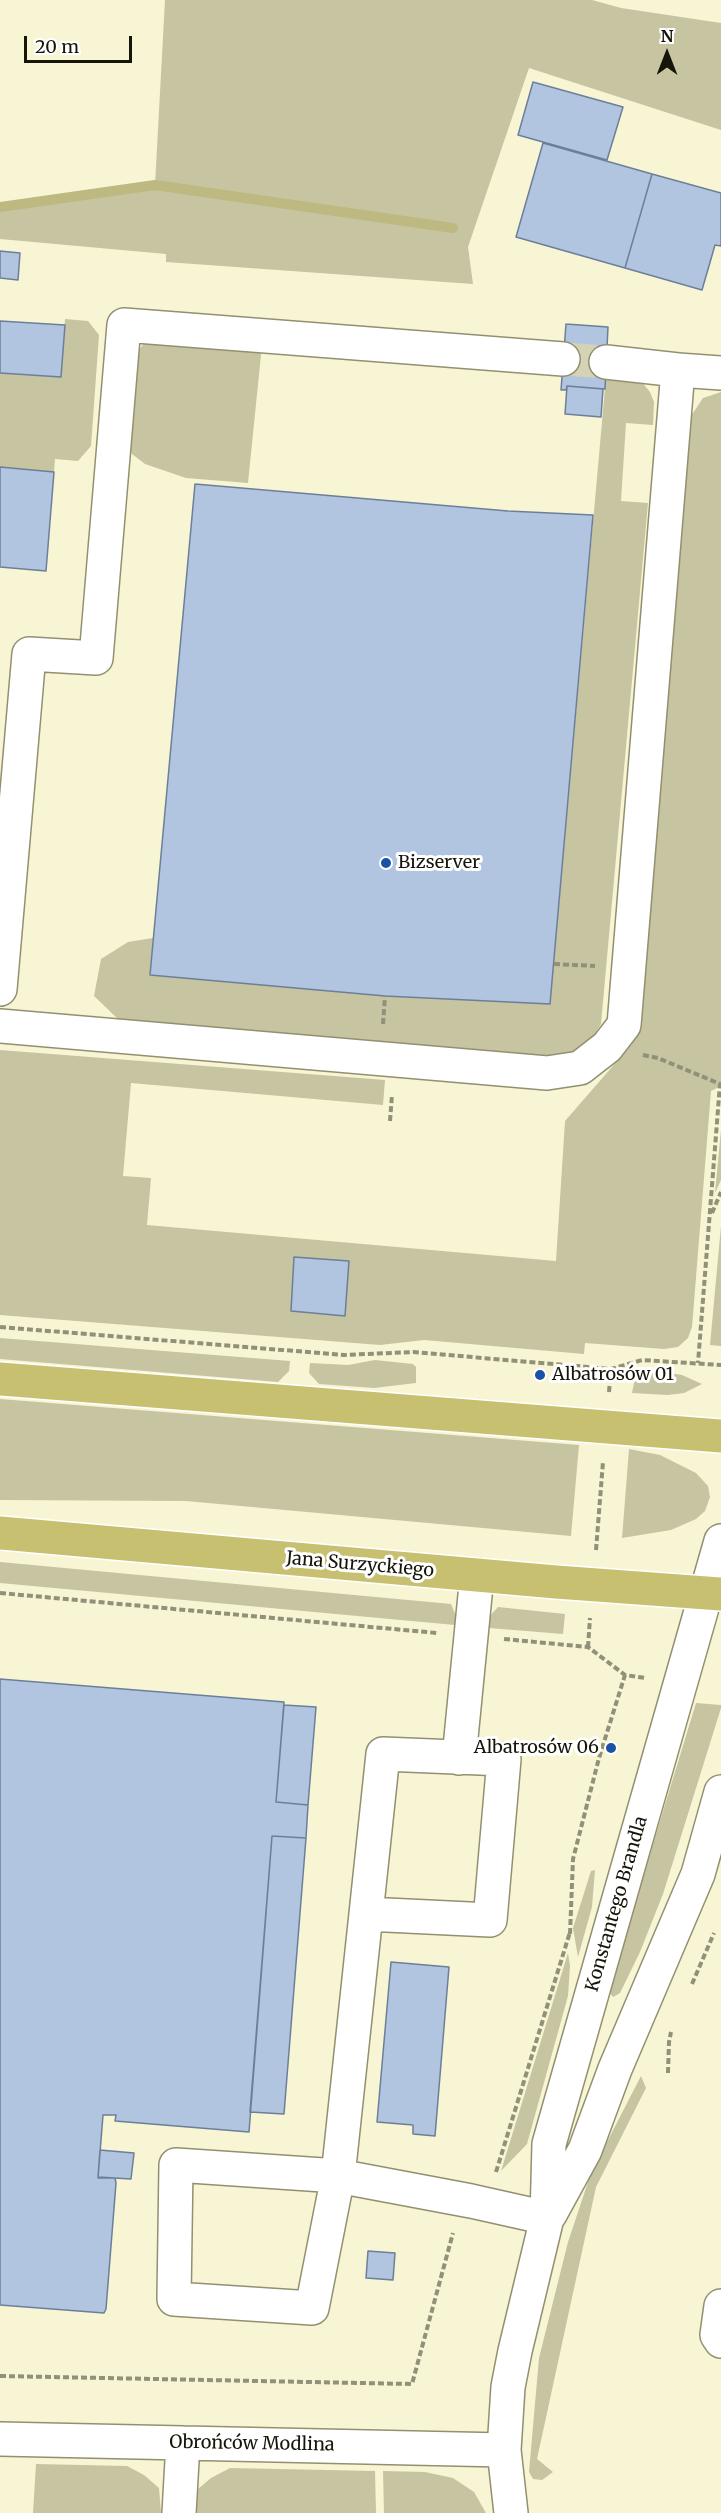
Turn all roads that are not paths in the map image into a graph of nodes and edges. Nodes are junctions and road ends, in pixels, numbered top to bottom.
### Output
1 (563, 359) tunnel mouth
2 (606, 362) tunnel mouth
3 (678, 370) junction
4 (721, 373) edge
5 (0, 989) edge
6 (0, 1026) edge
7 (0, 1379) edge
8 (721, 1436) edge
9 (0, 1533) edge
10 (721, 1541) edge
11 (477, 1575) junction
12 (714, 1594) edge
13 (459, 1758) junction
14 (721, 1792) edge
15 (366, 1914) junction
16 (338, 2176) junction
17 (548, 2218) junction
18 (721, 2307) edge
19 (721, 2341) edge
20 (0, 2439) edge
21 (183, 2443) junction
22 (504, 2450) junction
23 (179, 2513) edge
24 (511, 2513) edge

1 - 5 street
2 - 3 street
3 - 4 street
3 - 6 street
7 - 8 main road
9 - 11 main road, Jana Surzyckiego
10 - 12 street, Konstantego Brandla
11 - 12 main road, Jana Surzyckiego
11 - 13 street
12 - 17 street, Konstantego Brandla
13 - 15 street
13 - 15 street
14 - 17 street, Konstantego Brandla
15 - 16 street
16 - 16 street
16 - 17 street
17 - 22 street, Konstantego Brandla
18 - 19 street
20 - 21 street, Obrońców Modlina
21 - 22 street, Obrońców Modlina
21 - 23 street
22 - 24 street, Konstantego Brandla

